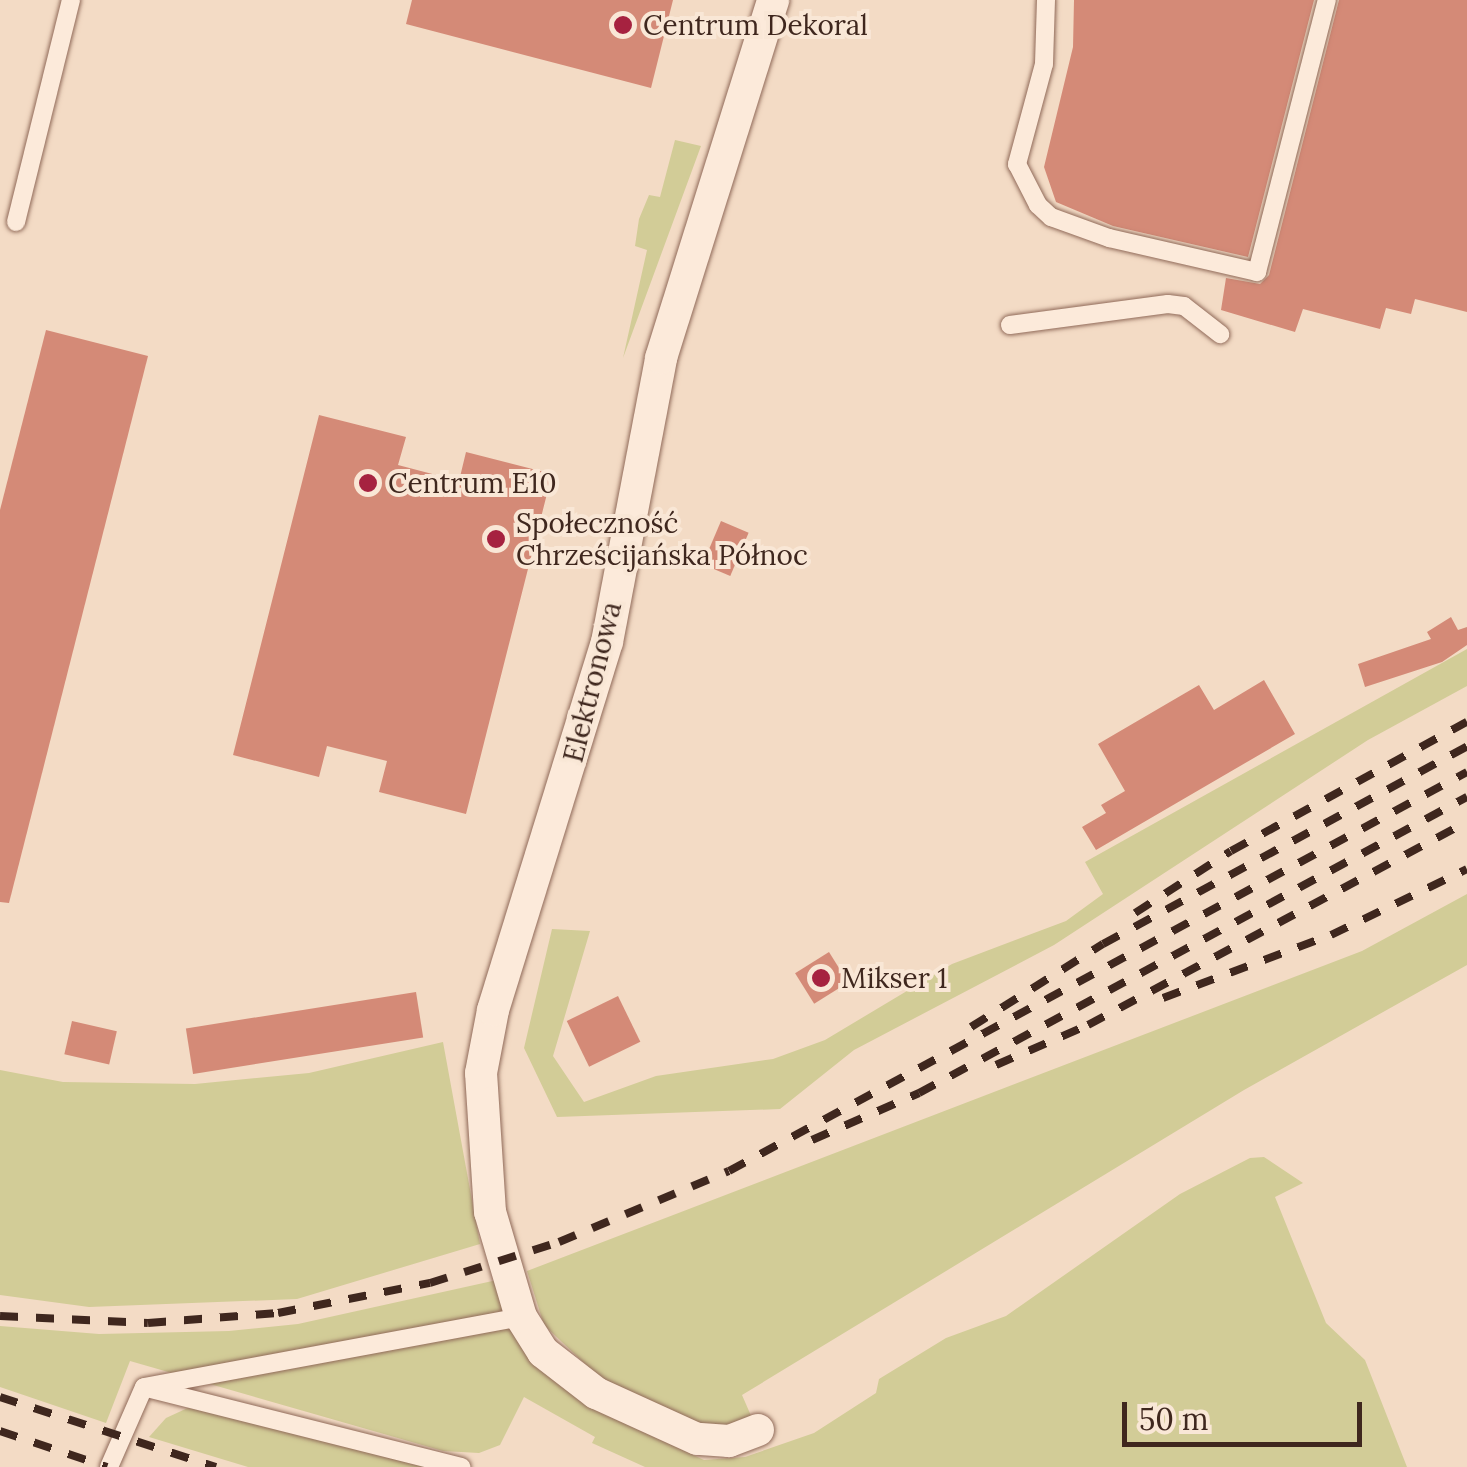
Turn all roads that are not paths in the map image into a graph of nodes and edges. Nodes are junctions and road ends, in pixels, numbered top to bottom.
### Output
1 (71, 0) edge
2 (773, 0) edge
3 (1046, 0) edge
4 (1327, 0) edge
5 (16, 222) dead end
6 (1010, 325) dead end
7 (1220, 334) dead end
8 (521, 1317) junction
9 (144, 1387) junction
10 (738, 1446) edge
11 (109, 1467) edge
12 (461, 1467) edge

1 - 5 lane
2 - 8 street, Elektronowa
3 - 4 lane
6 - 7 lane
8 - 9 lane
8 - 10 street, Elektronowa
9 - 11 lane
9 - 12 lane

